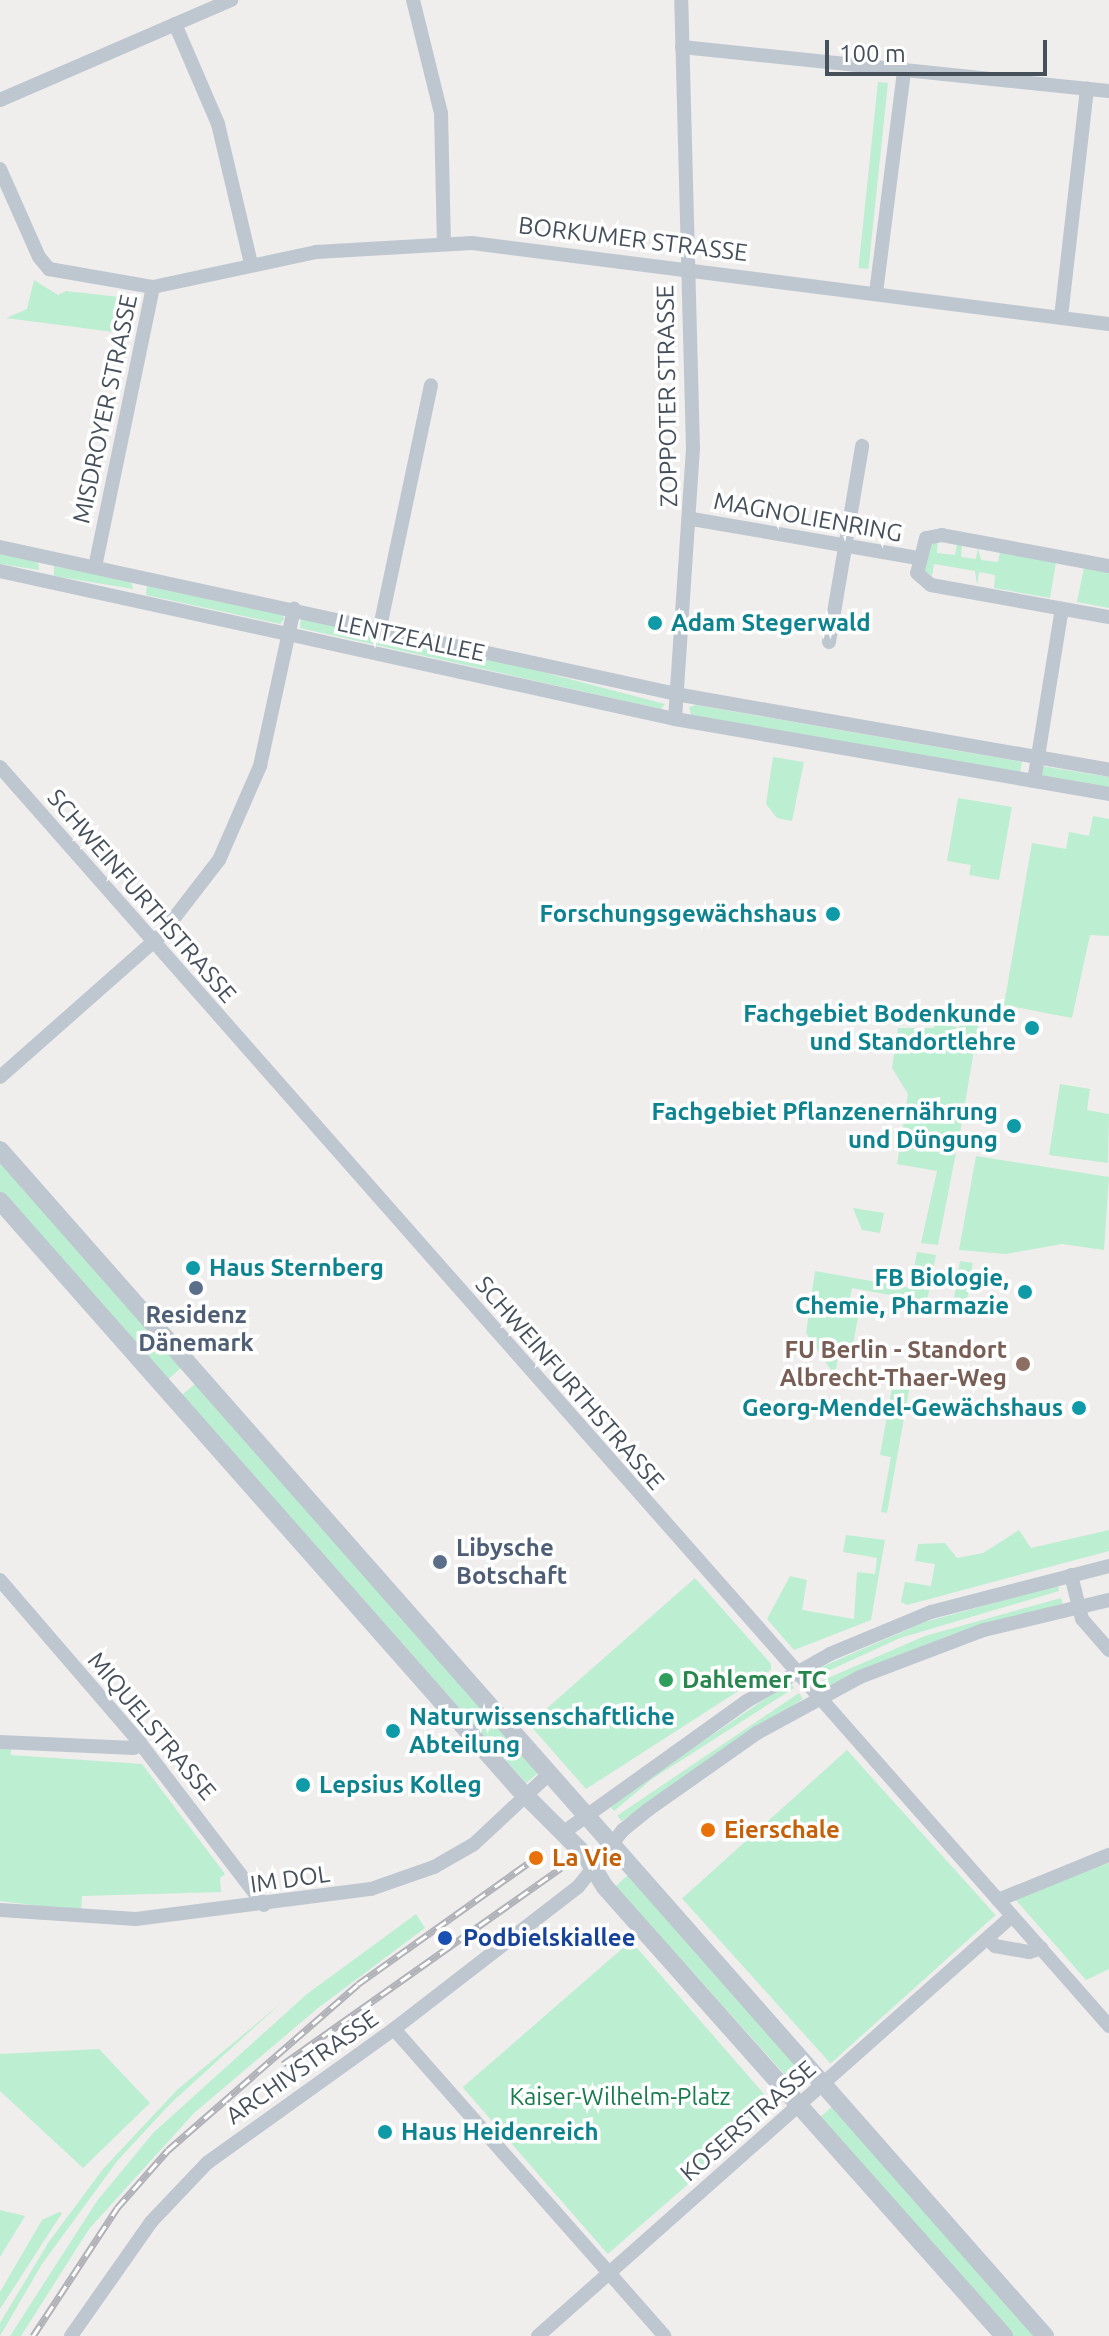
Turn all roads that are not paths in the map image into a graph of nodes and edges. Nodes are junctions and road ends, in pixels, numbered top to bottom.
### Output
1 (231, 0) edge
2 (413, 0) edge
3 (681, 0) edge
4 (175, 24) junction
5 (682, 47) junction
6 (904, 70) junction
7 (1087, 88) junction
8 (1109, 91) edge
9 (0, 100) edge
10 (0, 169) edge
11 (444, 243) junction
12 (251, 264) junction
13 (686, 267) junction
14 (153, 287) junction
15 (876, 293) junction
16 (1061, 317) junction
17 (1109, 324) edge
18 (431, 385) dead end
19 (862, 446) dead end
20 (692, 519) junction
21 (0, 547) edge
22 (846, 547) junction
23 (49, 557) junction
24 (918, 558) junction
25 (1109, 566) edge
26 (95, 567) junction
27 (0, 571) edge
28 (142, 577) junction
29 (44, 580) junction
30 (136, 601) junction
31 (294, 609) junction
32 (1062, 609) junction
33 (1109, 617) edge
34 (380, 627) junction
35 (289, 634) junction
36 (829, 642) dead end
37 (681, 695) junction
38 (675, 719) junction
39 (1038, 758) junction
40 (0, 767) edge
41 (1109, 770) edge
42 (1034, 781) junction
43 (1109, 794) edge
44 (153, 942) junction
45 (0, 1077) edge
46 (0, 1150) edge
47 (0, 1201) edge
48 (194, 1370) junction
49 (168, 1392) junction
50 (1109, 1566) edge
51 (1071, 1575) junction
52 (0, 1580) edge
53 (1109, 1600) edge
54 (1079, 1607) junction
55 (1109, 1650) edge
56 (796, 1672) junction
57 (819, 1698) junction
58 (0, 1742) edge
59 (140, 1743) junction
60 (549, 1774) junction
61 (527, 1796) junction
62 (586, 1815) junction
63 (564, 1832) junction
64 (612, 1846) junction
65 (1109, 1855) edge
66 (595, 1870) junction
67 (998, 1900) junction
68 (264, 1905) junction
69 (0, 1910) edge
70 (1012, 1916) junction
71 (988, 1939) junction
72 (1041, 1948) junction
73 (1109, 2026) edge
74 (394, 2029) junction
75 (825, 2083) junction
76 (801, 2104) junction
77 (609, 2272) junction
78 (71, 2336) edge
79 (538, 2336) edge
80 (665, 2336) edge
81 (1004, 2336) edge
82 (1045, 2336) edge

1 - 4 street
2 - 11 street
3 - 5 street, ZOPPOTER STRASSE
4 - 9 street
4 - 12 street
5 - 6 street
5 - 13 street, ZOPPOTER STRASSE
6 - 7 street
6 - 15 street
7 - 8 street
7 - 16 street
10 - 14 street, MISDROYER STRASSE
11 - 12 street, BORKUMER STRASSE
11 - 13 street, BORKUMER STRASSE
12 - 14 street, BORKUMER STRASSE
13 - 15 street, BORKUMER STRASSE
13 - 20 street, ZOPPOTER STRASSE
14 - 26 street, MISDROYER STRASSE
15 - 16 street, BORKUMER STRASSE
16 - 17 street, BORKUMER STRASSE
18 - 34 street
19 - 22 street
20 - 22 street, MAGNOLIENRING
20 - 37 street, ZOPPOTER STRASSE
21 - 23 street, LENTZEALLEE
22 - 24 street, MAGNOLIENRING
22 - 36 street
23 - 26 street, LENTZEALLEE
23 - 29 street
24 - 25 street, MAGNOLIENRING
24 - 32 street, MAGNOLIENRING
26 - 28 street, LENTZEALLEE
27 - 29 street, LENTZEALLEE
28 - 30 street
28 - 31 street, LENTZEALLEE
29 - 30 street, LENTZEALLEE
30 - 35 street, LENTZEALLEE
31 - 34 street, LENTZEALLEE
31 - 35 street
32 - 33 street, MAGNOLIENRING
32 - 39 street
34 - 37 street, LENTZEALLEE
35 - 38 street, LENTZEALLEE
35 - 44 street
37 - 38 street
37 - 39 street, LENTZEALLEE
38 - 42 street, LENTZEALLEE
39 - 41 street, LENTZEALLEE
39 - 42 street
40 - 44 street, SCHWEINFURTHSTRASSE
42 - 43 street, LENTZEALLEE
44 - 45 street
44 - 56 street, SCHWEINFURTHSTRASSE
46 - 48 street
47 - 49 street
48 - 49 street
48 - 60 street
49 - 61 street
50 - 51 street
51 - 54 street
51 - 56 street
52 - 59 street, MIQUELSTRASSE
53 - 54 street, ARCHIVSTRASSE
54 - 55 street
54 - 57 street, ARCHIVSTRASSE
56 - 57 street, SCHWEINFURTHSTRASSE
56 - 62 street
57 - 64 street, ARCHIVSTRASSE
57 - 67 street, SCHWEINFURTHSTRASSE
58 - 59 street
59 - 68 street, MIQUELSTRASSE
60 - 61 street, IM DOL
60 - 62 street
61 - 63 street
61 - 68 street, IM DOL
62 - 63 street
62 - 64 street
63 - 66 street
64 - 66 street, ARCHIVSTRASSE
64 - 75 street
65 - 67 street
66 - 74 street, ARCHIVSTRASSE
66 - 76 street
67 - 70 street, SCHWEINFURTHSTRASSE
68 - 69 street, IM DOL
70 - 71 street, KOSERSTRASSE
70 - 72 street, SCHWEINFURTHSTRASSE
71 - 72 street
71 - 75 street, KOSERSTRASSE
72 - 73 street, SCHWEINFURTHSTRASSE
74 - 77 street
74 - 78 street, ARCHIVSTRASSE
75 - 76 street, KOSERSTRASSE
75 - 82 street
76 - 77 street, KOSERSTRASSE
76 - 81 street
77 - 79 street, KOSERSTRASSE
77 - 80 street

